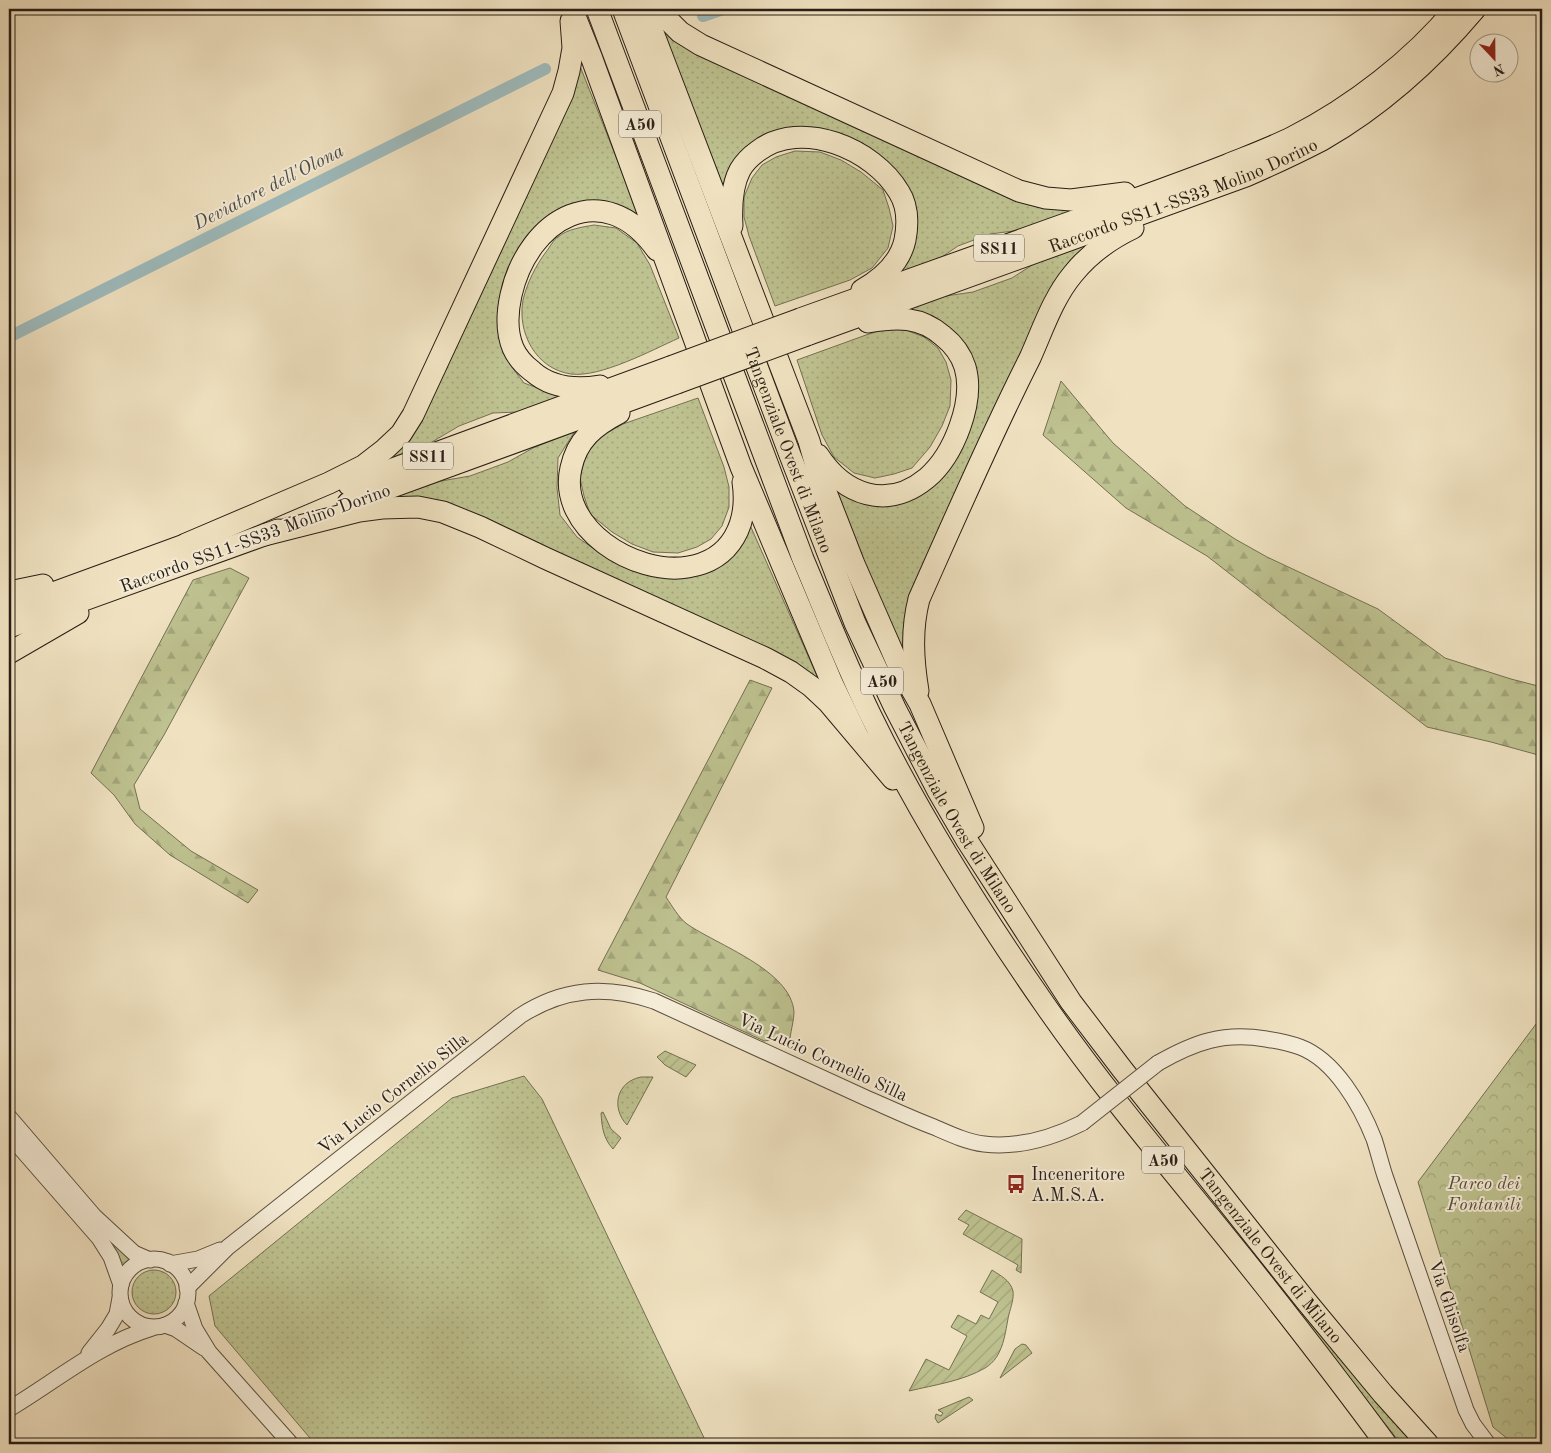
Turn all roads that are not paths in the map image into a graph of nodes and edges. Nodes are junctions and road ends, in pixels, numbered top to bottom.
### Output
1 (571, 9) edge
2 (596, 9) edge
3 (623, 9) edge
4 (644, 9) edge
5 (657, 9) edge
6 (1455, 9) edge
7 (1475, 9) edge
8 (1201, 184) junction
9 (732, 239) junction
10 (667, 264) junction
11 (803, 327) junction
12 (674, 375) junction
13 (809, 441) junction
14 (741, 467) junction
15 (264, 535) junction
16 (186, 544) junction
17 (160, 554) junction
18 (118, 588) junction
19 (9, 592) edge
20 (9, 609) edge
21 (9, 627) edge
22 (9, 653) edge
23 (920, 704) junction
24 (858, 737) junction
25 (924, 817) junction
26 (1002, 895) junction
27 (9, 1117) edge
28 (9, 1135) edge
29 (1384, 1176) joint
30 (228, 1247) junction
31 (150, 1260) junction
32 (170, 1264) junction
33 (187, 1288) junction
34 (120, 1291) junction
35 (186, 1304) junction
36 (159, 1326) junction
37 (210, 1352) junction
38 (85, 1358) junction
39 (9, 1409) edge
40 (291, 1444) edge
41 (1386, 1444) edge
42 (1428, 1444) edge
43 (1488, 1444) edge

1 - 10 highway
1 - 16 highway
2 - 25 highway, Tangenziale Ovest di Milano / A50
3 - 26 highway, Tangenziale Ovest di Milano / A50
4 - 9 highway
5 - 8 highway
6 - 8 highway, Raccordo SS11-SS33 Molino Dorino / SS11
7 - 8 highway, Raccordo SS11-SS33 Molino Dorino / SS11
8 - 11 highway, Raccordo SS11-SS33 Molino Dorino / SS11
8 - 23 highway
9 - 11 highway
9 - 13 highway
10 - 12 highway
10 - 14 highway
11 - 12 highway, Raccordo SS11-SS33 Molino Dorino / SS11, bridge
11 - 13 highway
12 - 14 highway
12 - 15 highway, Raccordo SS11-SS33 Molino Dorino / SS11
12 - 16 highway, Raccordo SS11-SS33 Molino Dorino / SS11
13 - 23 highway
14 - 24 highway
15 - 18 highway, Raccordo SS11-SS33 Molino Dorino / SS11
15 - 24 highway
16 - 17 highway, Raccordo SS11-SS33 Molino Dorino / SS11
17 - 19 highway
17 - 20 highway, Raccordo SS11-SS33 Molino Dorino / SS11
18 - 21 highway, Raccordo SS11-SS33 Molino Dorino / SS11
18 - 22 highway
23 - 26 highway
24 - 25 highway
25 - 41 highway, Tangenziale Ovest di Milano / A50
26 - 42 highway, Tangenziale Ovest di Milano / A50
27 - 31 street, Via Lucio Cornelio Silla
28 - 34 street
29 - 30 street, Via Lucio Cornelio Silla, bridge
29 - 43 street, Via Ghisolfa
30 - 32 street, Via Lucio Cornelio Silla
30 - 33 street, Via Lucio Cornelio Silla
31 - 32 street, Via Lucio Cornelio Silla
31 - 34 street
32 - 33 street
33 - 35 street
34 - 36 street
34 - 38 street
35 - 36 street
35 - 37 street
36 - 37 street
36 - 38 street
37 - 40 street
38 - 39 street

